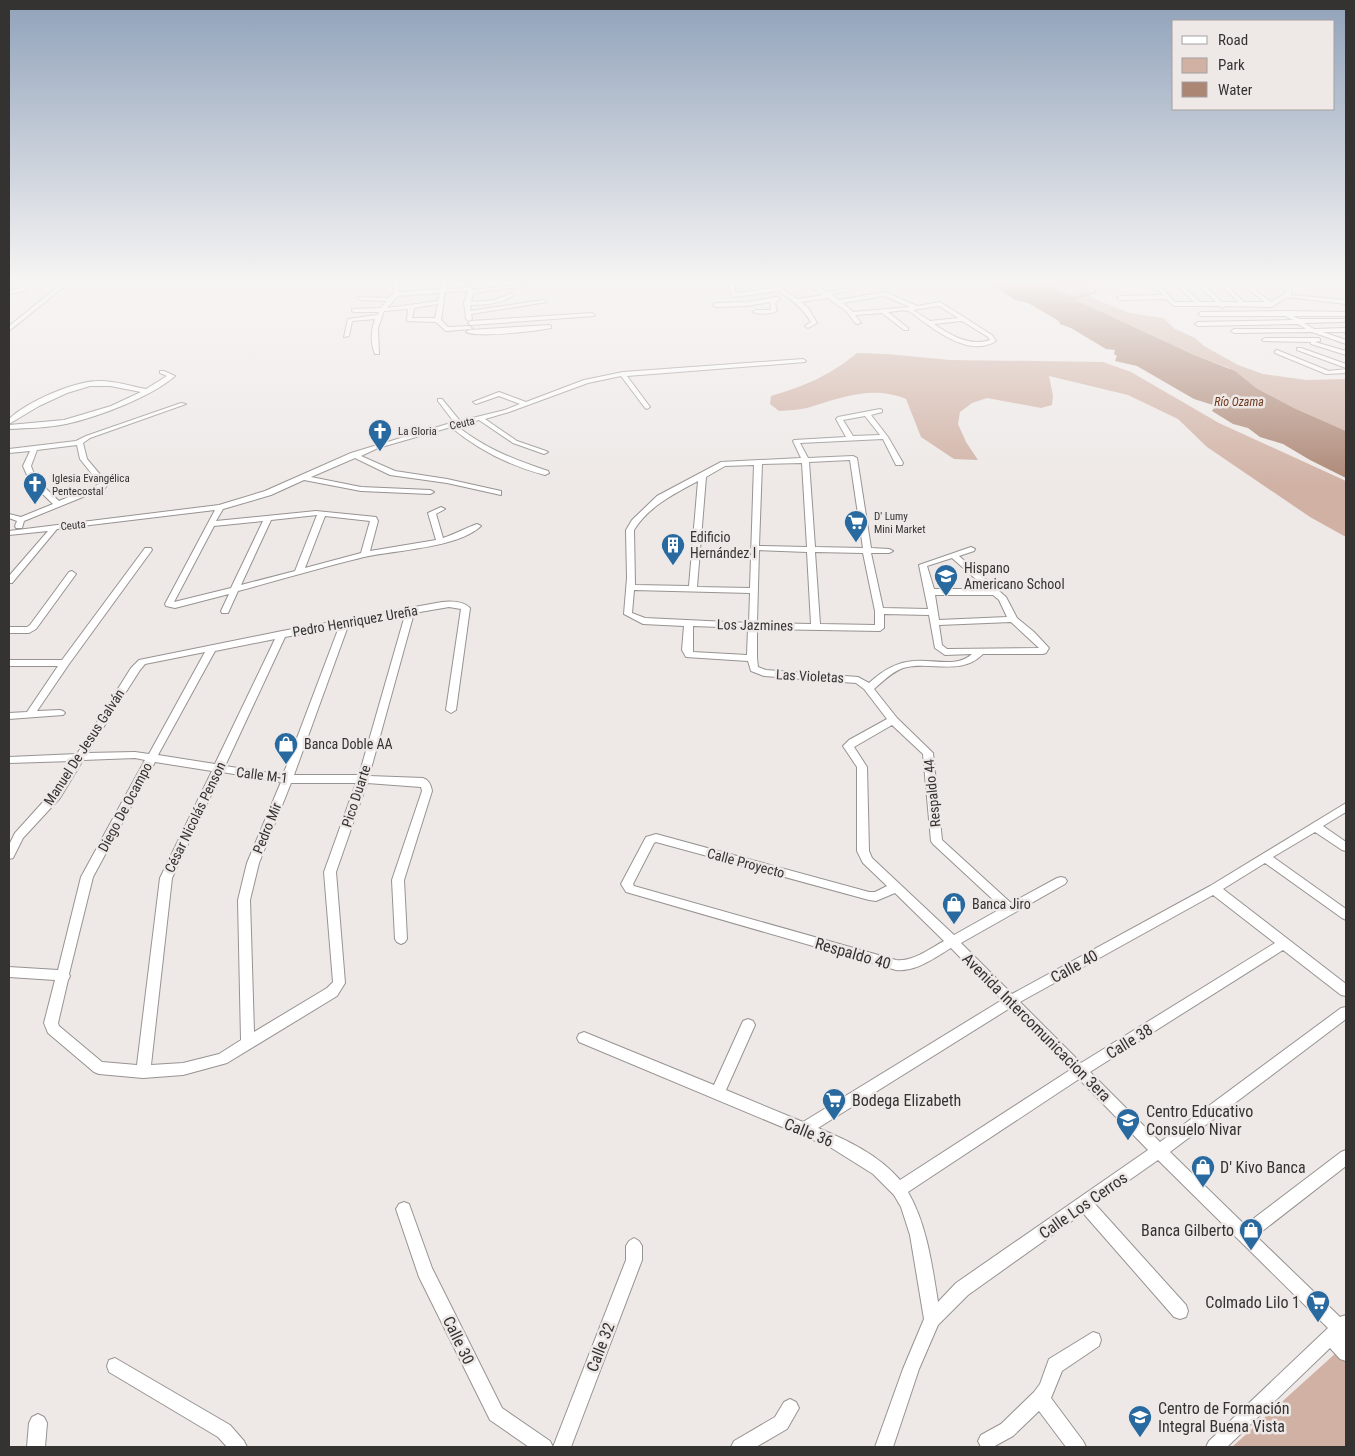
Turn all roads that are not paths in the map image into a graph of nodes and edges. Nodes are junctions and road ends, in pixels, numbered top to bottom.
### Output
1 (376, 350) edge
2 (1292, 350) edge
3 (1302, 350) edge
4 (377, 353) dead end
5 (803, 361) dead end
6 (1346, 366) edge
7 (1346, 371) edge
8 (162, 372) dead end
9 (623, 374) junction
10 (147, 391) junction
11 (440, 400) dead end
12 (476, 402) dead end
13 (183, 404) dead end
14 (526, 404) junction
15 (647, 407) dead end
16 (880, 411) dead end
17 (866, 413) junction
18 (481, 419) junction
19 (10, 420) edge
20 (455, 424) junction
21 (9, 427) edge
22 (885, 437) junction
23 (850, 438) junction
24 (78, 443) junction
25 (34, 450) junction
26 (9, 451) edge
27 (544, 452) dead end
28 (354, 455) junction
29 (805, 459) junction
30 (758, 462) junction
31 (899, 463) dead end
32 (546, 473) dead end
33 (702, 476) junction
34 (302, 478) junction
35 (430, 492) dead end
36 (498, 493) dead end
37 (58, 505) junction
38 (220, 508) junction
39 (441, 509) dead end
40 (322, 513) junction
41 (9, 516) edge
42 (21, 520) junction
43 (267, 520) junction
44 (211, 524) junction
45 (477, 526) dead end
46 (55, 527) junction
47 (18, 532) junction
48 (9, 533) edge
49 (440, 540) junction
50 (756, 548) junction
51 (971, 548) dead end
52 (811, 549) junction
53 (148, 550) dead end
54 (867, 551) junction
55 (889, 551) dead end
56 (365, 554) junction
57 (953, 554) junction
58 (299, 572) junction
59 (72, 574) dead end
60 (9, 581) edge
61 (630, 587) junction
62 (693, 588) junction
63 (234, 591) junction
64 (754, 591) junction
65 (930, 592) junction
66 (995, 592) junction
67 (225, 611) dead end
68 (879, 611) junction
69 (932, 612) junction
70 (410, 613) junction
71 (1013, 619) junction
72 (345, 623) junction
73 (689, 623) junction
74 (935, 623) junction
75 (754, 626) junction
76 (816, 627) junction
77 (9, 630) edge
78 (282, 634) junction
79 (211, 649) junction
80 (980, 652) junction
81 (752, 658) junction
82 (142, 662) joint
83 (9, 663) edge
84 (65, 663) junction
85 (869, 689) junction
86 (451, 710) dead end
87 (60, 713) dead end
88 (30, 715) junction
89 (9, 716) edge
90 (893, 720) junction
91 (152, 756) junction
92 (79, 757) junction
93 (9, 760) edge
94 (218, 769) junction
95 (287, 779) junction
96 (363, 779) junction
97 (1346, 807) edge
98 (1316, 827) junction
99 (1346, 847) edge
100 (9, 855) edge
101 (1266, 858) junction
102 (1061, 881) dead end
103 (895, 888) junction
104 (630, 889) joint
105 (1214, 889) junction
106 (1010, 909) junction
107 (1346, 915) edge
108 (401, 939) dead end
109 (952, 941) junction
110 (1284, 943) junction
111 (9, 972) edge
112 (64, 976) junction
113 (1346, 991) edge
114 (1010, 1001) junction
115 (1346, 1012) edge
116 (748, 1025) dead end
117 (584, 1038) dead end
118 (248, 1043) junction
119 (1080, 1071) junction
120 (143, 1072) junction
121 (717, 1094) junction
122 (804, 1129) junction
123 (1159, 1151) junction
124 (1346, 1157) edge
125 (899, 1189) junction
126 (1084, 1203) junction
127 (404, 1209) dead end
128 (1245, 1235) junction
129 (634, 1246) dead end
130 (1180, 1311) dead end
131 (932, 1319) junction
132 (1341, 1331) edge
133 (1093, 1340) dead end
134 (1346, 1353) edge
135 (115, 1366) dead end
136 (1040, 1398) junction
137 (790, 1408) dead end
138 (38, 1423) dead end
139 (986, 1441) dead end
140 (36, 1447) edge
141 (238, 1447) edge
142 (544, 1447) edge
143 (562, 1447) edge
144 (740, 1447) edge
145 (884, 1447) edge
146 (1077, 1447) edge
147 (1215, 1447) edge

1 - 4 street
2 - 7 street
3 - 6 street
5 - 9 street, Ceuta
8 - 10 street
9 - 14 street, Ceuta
9 - 15 street
10 - 19 street
10 - 21 street
11 - 20 street
12 - 14 street
13 - 24 street
14 - 18 street, Ceuta
16 - 17 street
17 - 22 street
17 - 23 street
18 - 20 street, Ceuta
18 - 27 street
20 - 28 street, Ceuta
20 - 32 street
22 - 23 street
22 - 31 street
23 - 29 street
24 - 25 street
24 - 37 street
25 - 26 street
25 - 37 street
28 - 34 street, Ceuta
28 - 36 street
29 - 30 street
29 - 52 street
29 - 54 street
30 - 33 street
30 - 50 street
33 - 61 street
33 - 62 street
34 - 35 street
34 - 38 street, Ceuta
37 - 42 street
38 - 44 street
38 - 46 street, Ceuta
39 - 49 street
40 - 43 street
40 - 56 street
40 - 58 street
41 - 42 street
42 - 47 street
43 - 44 street
43 - 63 street
44 - 63 street
45 - 49 street
46 - 47 street, Ceuta
46 - 60 street
47 - 48 street, Ceuta
49 - 56 street
50 - 52 street
50 - 64 street
51 - 57 street
52 - 54 street
52 - 76 street
53 - 84 street
54 - 55 street
54 - 68 street
56 - 58 street
57 - 65 street
57 - 66 street
58 - 63 street
59 - 77 street
61 - 62 street
61 - 73 street, Los Jazmines
62 - 64 street
63 - 67 street
64 - 75 street
65 - 66 street
65 - 69 street
66 - 71 street
68 - 69 street
68 - 76 street, Los Jazmines
69 - 74 street
70 - 72 street, Pedro Henriquez Ureña
70 - 86 street, Pedro Henriquez Ureña
70 - 96 street, Pico Duarte
71 - 74 street
71 - 80 street
72 - 78 street, Pedro Henriquez Ureña
72 - 95 street, Pedro Mir
73 - 75 street, Los Jazmines
73 - 81 street
74 - 80 street
75 - 76 street, Los Jazmines
75 - 81 street
78 - 79 street, Pedro Henriquez Ureña
78 - 94 street, César Nicolás Penson
79 - 82 street, Pedro Henriquez Ureña
79 - 91 street, Diego De Ocampo
80 - 85 street
81 - 85 street, Las Violetas
82 - 92 street, Manuel De Jesus Galván
83 - 84 street
84 - 88 street
85 - 90 street, Las Violetas
87 - 88 street
88 - 89 street
90 - 103 street, Avenida Intercomunicacion 3era
90 - 106 street, Respaldo 44
91 - 92 street, Calle M-1
91 - 94 street, Calle M-1
91 - 112 street, Diego De Ocampo
92 - 93 street, Calle M-1
92 - 100 street, Manuel De Jesus Galván
94 - 95 street, Calle M-1
94 - 120 street, César Nicolás Penson
95 - 96 street, Calle M-1
95 - 118 street, Pedro Mir
96 - 108 street, Calle M-1
96 - 118 street, Pico Duarte
97 - 98 street, Calle 40
98 - 99 street
98 - 101 street, Calle 40
101 - 105 street, Calle 40
101 - 107 street
102 - 106 street, Respaldo 40
103 - 104 street, Calle Proyecto
103 - 109 street, Avenida Intercomunicacion 3era
104 - 109 street, Respaldo 40
105 - 110 street
105 - 114 street, Calle 40
106 - 109 street, Respaldo 40
109 - 114 street, Avenida Intercomunicacion 3era
110 - 113 street
110 - 119 street, Calle 38
111 - 112 street
112 - 120 street, Diego De Ocampo
114 - 119 street, Avenida Intercomunicacion 3era
114 - 122 street, Calle 40
115 - 123 street, Calle Los Cerros
116 - 121 street
117 - 121 street, Calle 36
118 - 120 street
119 - 123 street, Avenida Intercomunicacion 3era
119 - 125 street, Calle 38
121 - 122 street, Calle 36
122 - 125 street, Calle 36
123 - 126 street, Calle Los Cerros
123 - 128 street, Avenida Intercomunicacion 3era
124 - 128 street
125 - 131 street, Calle 36
126 - 130 street
126 - 131 street, Calle Los Cerros
127 - 142 street, Calle 30
128 - 132 street, Avenida Intercomunicacion 3era
129 - 143 street, Calle 32
131 - 145 street, Calle Los Cerros
132 - 134 street, Avenida Intercomunicacion 3era
132 - 147 street
133 - 136 street
135 - 141 street
136 - 139 street
136 - 146 street
137 - 144 street
138 - 140 street

